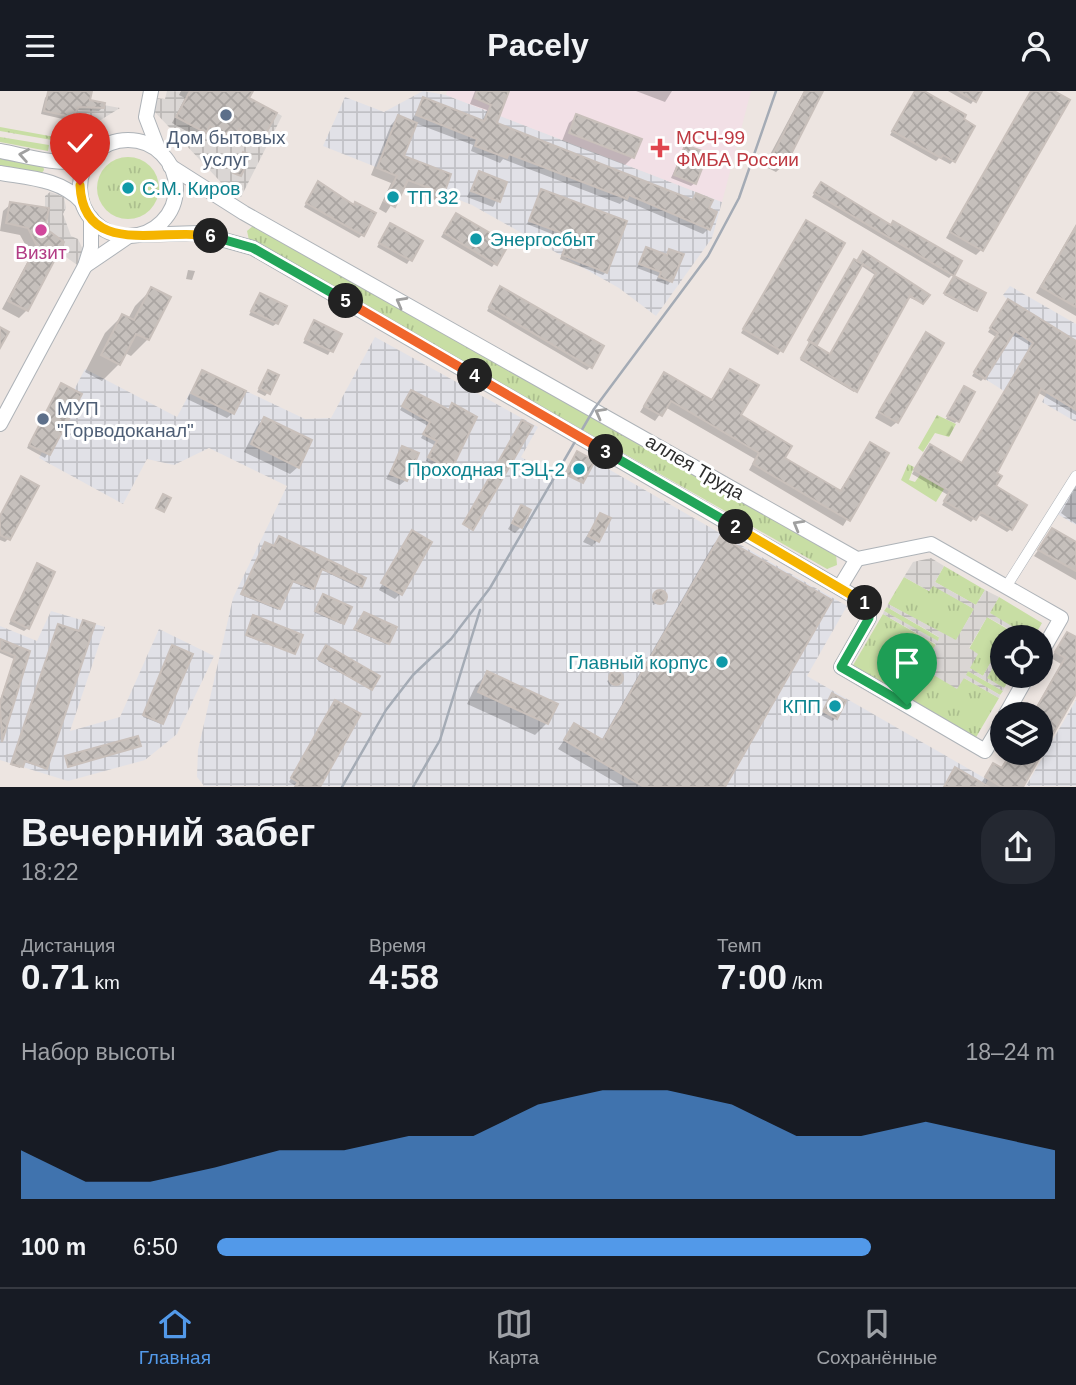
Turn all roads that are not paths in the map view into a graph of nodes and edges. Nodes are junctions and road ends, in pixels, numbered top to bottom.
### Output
1 (151, 91) edge
2 (146, 117) junction
3 (118, 141) junction
4 (0, 151) edge
5 (159, 152) junction
6 (94, 154) junction
7 (170, 166) junction
8 (0, 173) edge
9 (82, 203) junction
10 (91, 218) junction
11 (134, 236) junction
12 (85, 266) junction
13 (0, 424) edge
14 (1076, 476) edge
15 (857, 559) junction
16 (840, 587) junction
17 (1006, 587) junction
18 (1053, 632) edge
19 (990, 742) edge

1 - 2 street
2 - 3 street
2 - 5 street
3 - 5 street
3 - 6 street
6 -> 4 street
5 - 7 street
6 - 9 street
7 - 11 street
15 -> 7 street, аллея Труда
8 - 9 street
9 - 10 street
10 - 11 street
10 - 12 street
11 - 12 street
11 - 16 street, аллея Труда
12 - 13 street
14 - 17 street
15 - 16 street
15 - 17 street
16 - 19 street, аллея Труда
17 - 18 street

